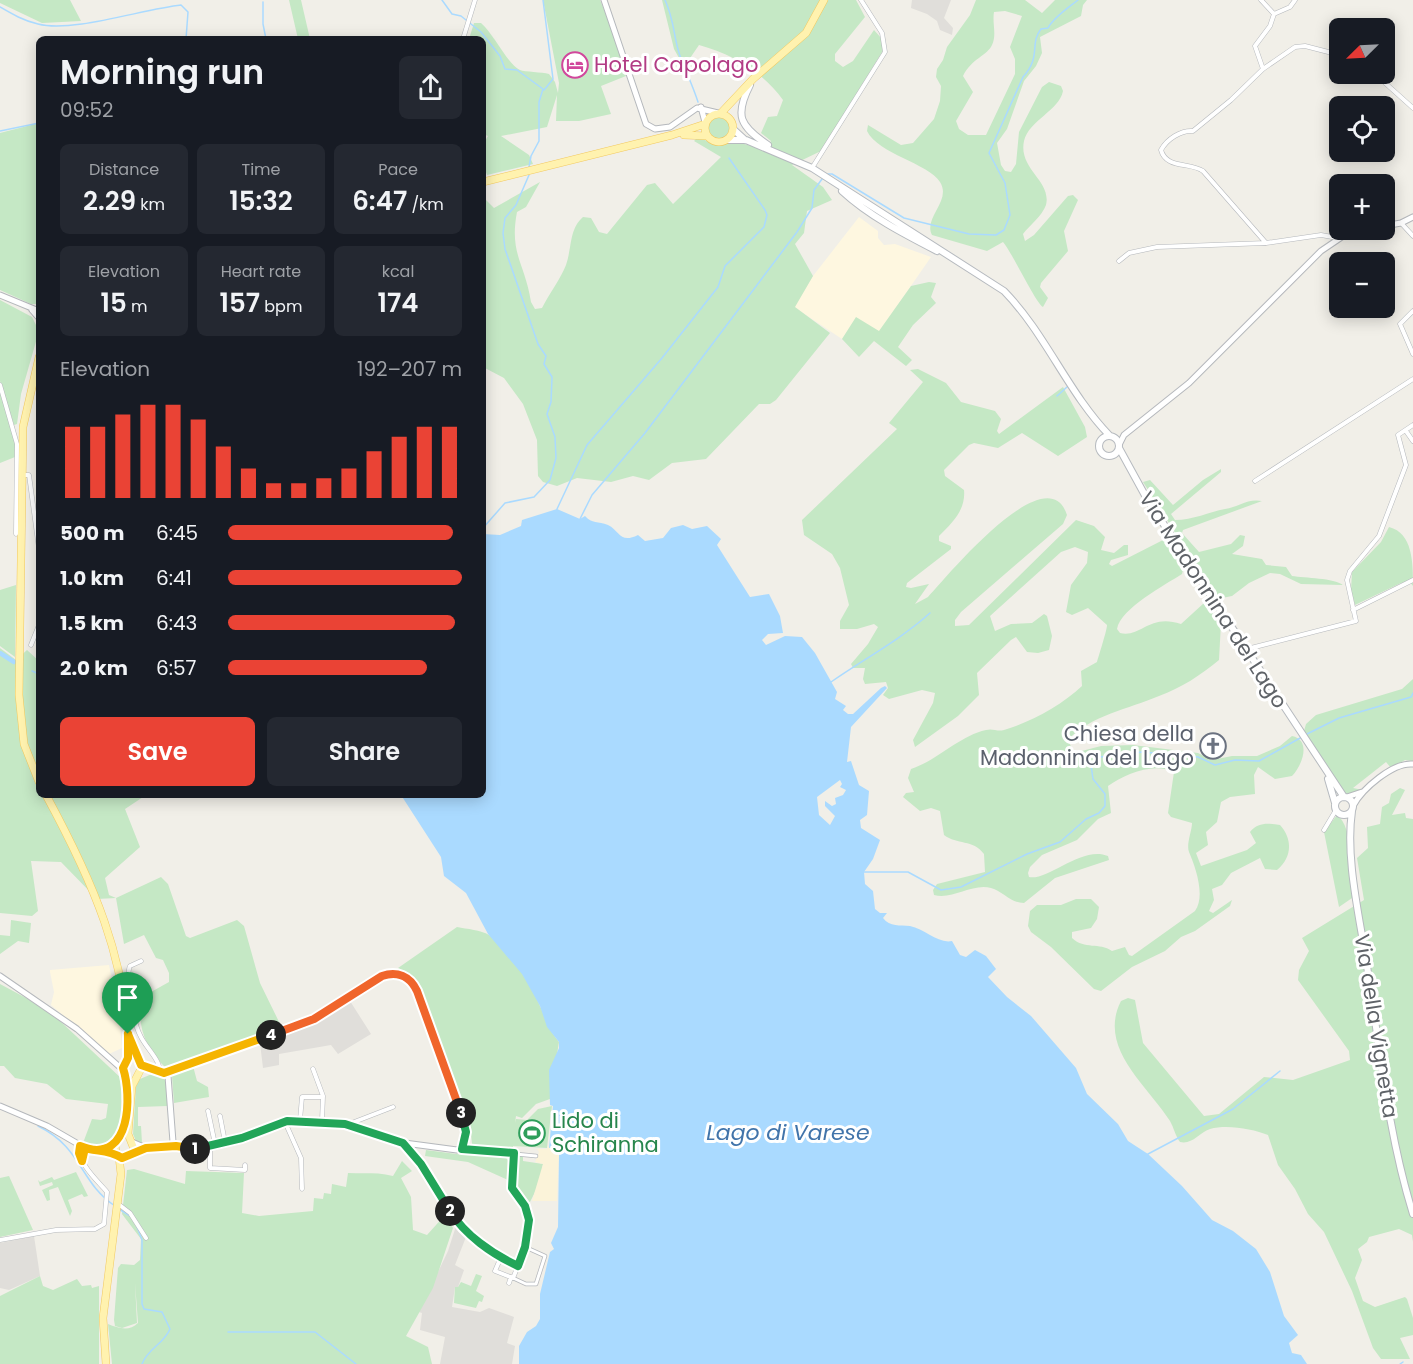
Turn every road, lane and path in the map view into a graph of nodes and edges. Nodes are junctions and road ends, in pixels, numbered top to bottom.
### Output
1 (475, 0) edge
2 (604, 0) edge
3 (824, 0) edge
4 (861, 0) edge
5 (1262, 0) edge
6 (1295, 0) edge
7 (1274, 14) junction
8 (464, 36) edge
9 (1329, 53) edge
10 (1263, 69) junction
11 (753, 79) junction
12 (1386, 84) edge
13 (736, 98) junction
14 (701, 107) junction
15 (1413, 108) edge
16 (719, 113) junction
17 (731, 120) junction
18 (705, 123) junction
19 (733, 129) junction
20 (672, 135) junction
21 (707, 136) junction
22 (746, 140) junction
23 (726, 141) junction
24 (778, 152) junction
25 (812, 168) junction
26 (486, 181) edge
27 (832, 182) junction
28 (870, 205) junction
29 (1413, 217) edge
30 (1401, 223) junction
31 (1395, 224) edge
32 (892, 226) junction
33 (918, 235) junction
34 (1329, 236) edge
35 (1413, 236) edge
36 (1335, 240) edge
37 (1266, 243) junction
38 (1119, 261) dead end
39 (967, 266) junction
40 (0, 295) edge
41 (32, 310) junction
42 (36, 311) edge
43 (1413, 311) edge
44 (36, 315) edge
45 (1413, 354) edge
46 (36, 368) edge
47 (36, 371) edge
48 (34, 376) junction
49 (1413, 379) edge
50 (0, 385) edge
51 (1093, 416) junction
52 (1413, 425) edge
53 (1406, 431) junction
54 (1124, 435) junction
55 (1111, 436) junction
56 (1100, 440) junction
57 (1413, 441) edge
58 (1119, 447) junction
59 (1111, 456) junction
60 (1129, 471) junction
61 (25, 475) junction
62 (1255, 481) dead end
63 (36, 522) edge
64 (16, 534) dead end
65 (1413, 580) edge
66 (1353, 610) junction
67 (36, 632) edge
68 (31, 645) dead end
69 (1246, 649) junction
70 (1298, 728) joint
71 (1413, 764) edge
72 (1323, 767) junction
73 (36, 776) edge
74 (1367, 790) junction
75 (1346, 797) junction
76 (48, 798) edge
77 (52, 798) edge
78 (1337, 809) junction
79 (1352, 809) junction
80 (54, 810) junction
81 (1324, 830) dead end
82 (1351, 836) junction
83 (141, 961) dead end
84 (0, 976) edge
85 (128, 1034) junction
86 (126, 1060) junction
87 (114, 1063) junction
88 (140, 1066) junction
89 (313, 1069) dead end
90 (123, 1070) junction
91 (165, 1073) junction
92 (323, 1097) junction
93 (0, 1106) edge
94 (393, 1107) dead end
95 (208, 1111) dead end
96 (220, 1116) dead end
97 (300, 1120) junction
98 (322, 1121) junction
99 (284, 1122) junction
100 (349, 1125) junction
101 (132, 1142) junction
102 (225, 1142) junction
103 (116, 1143) junction
104 (403, 1143) junction
105 (173, 1145) junction
106 (212, 1145) junction
107 (82, 1147) junction
108 (146, 1148) junction
109 (104, 1149) junction
110 (462, 1149) junction
111 (514, 1153) junction
112 (130, 1155) junction
113 (118, 1156) junction
114 (536, 1156) dead end
115 (245, 1165) dead end
116 (121, 1174) junction
117 (302, 1189) dead end
118 (117, 1204) junction
119 (1413, 1214) edge
120 (146, 1239) dead end
121 (0, 1240) edge
122 (525, 1247) junction
123 (501, 1257) junction
124 (518, 1266) junction
125 (512, 1278) junction
126 (509, 1283) dead end
127 (106, 1364) edge

1 - 8 street
2 - 14 street
3 - 11 main road
4 - 25 street
5 - 7 street
6 - 7 street
7 - 10 street
9 - 10 street
10 - 37 street
11 - 13 main road
11 - 24 main road
12 - 15 street
13 - 16 main road
13 - 17 main road
14 - 16 street
14 - 18 street
16 - 17 main road
16 - 18 main road
17 - 19 main road
18 - 20 main road
18 - 21 main road
19 - 22 main road
19 - 23 main road
20 - 21 main road
20 - 26 main road
21 - 23 main road
22 - 23 main road
22 - 24 main road
24 - 25 main road
25 - 27 main road
27 - 28 main road
27 - 32 main road
28 - 32 main road
28 - 33 main road
29 - 30 street
30 - 31 street
30 - 35 street
32 - 33 main road
32 - 39 main road
33 - 39 main road
34 - 37 street
36 - 54 street
37 - 38 street
39 - 51 main road
40 - 41 street
41 - 42 street
41 - 44 street
43 - 45 street
46 - 48 main road
47 - 48 main road
48 - 61 main road
49 - 62 street
50 - 64 street
51 - 55 main road
51 - 56 main road
52 - 53 street
53 - 57 street
53 - 66 street
54 - 55 street
54 - 58 street
55 - 56 main road
55 - 58 main road
56 - 59 main road
58 - 59 main road
58 - 60 main road, Via Madonnina del Lago
59 - 60 main road, Via Madonnina del Lago
60 - 69 main road, Via Madonnina del Lago
61 - 63 street
61 - 73 main road
65 - 66 street
66 - 69 street
67 - 68 street
69 - 70 main road, Via Madonnina del Lago
70 - 72 main road, Via della Vignetta
71 - 74 street
72 - 75 main road, Via della Vignetta
72 - 78 main road, Via della Vignetta
74 - 75 street
74 - 79 street
75 - 78 main road
75 - 79 main road, Via della Vignetta
76 - 80 main road
77 - 80 street
78 - 79 main road
78 - 81 street
78 - 82 main road, Via della Vignetta
79 - 82 main road, Via della Vignetta
80 - 85 main road
82 - 119 main road, Via della Vignetta
83 - 91 street
84 - 87 street
85 - 86 main road
85 - 88 main road
86 - 87 street
86 - 88 main road
86 - 90 main road
87 - 90 street
88 - 91 street
88 - 101 main road
89 - 92 street
90 - 103 main road
91 - 105 street
91 - 110 street
92 - 97 street
92 - 98 street
93 - 107 street
94 - 100 street
95 - 106 street
96 - 102 street
97 - 98 street
97 - 99 street
98 - 100 street
99 - 102 street
99 - 117 street
100 - 104 street
101 - 108 street
101 - 112 main road
102 - 106 street
103 - 109 street
103 - 113 main road
104 - 110 street
104 - 123 street
105 - 106 street
105 - 108 street
106 - 115 street
107 - 109 street
107 - 121 street
108 - 112 street
109 - 113 street
110 - 111 street
111 - 114 street
111 - 122 street
112 - 113 main road
112 - 116 main road
113 - 116 main road
116 - 118 main road
118 - 120 street
118 - 127 main road
122 - 124 street
122 - 125 street
123 - 124 street
123 - 125 street
124 - 125 street
125 - 126 street

